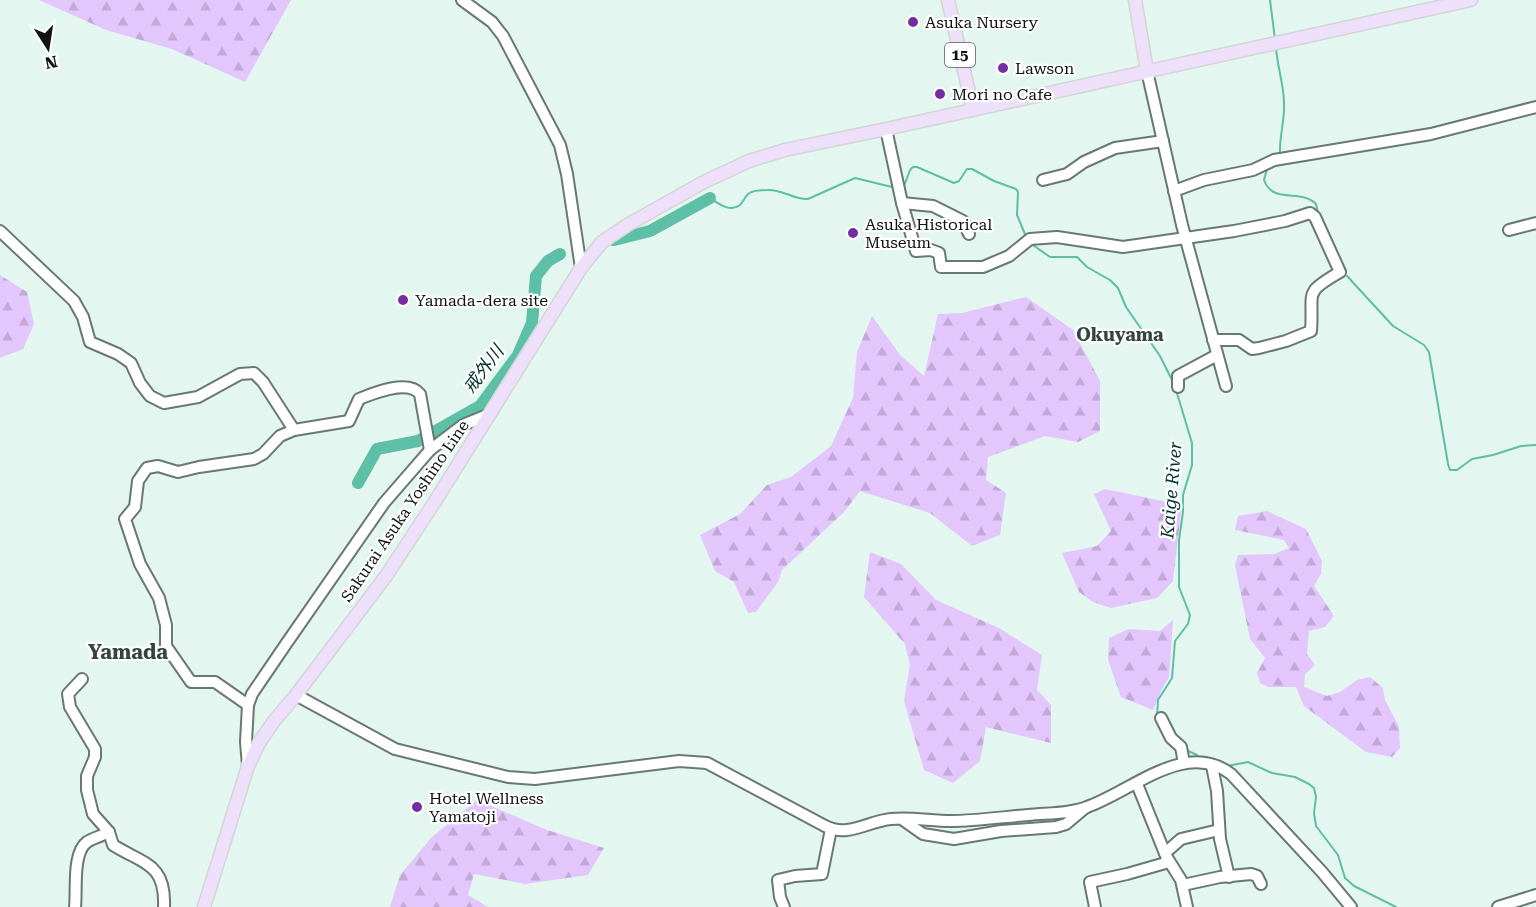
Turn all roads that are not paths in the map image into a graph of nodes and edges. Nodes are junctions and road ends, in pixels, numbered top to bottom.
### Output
1 (462, 0) edge
2 (948, 0) edge
3 (1135, 0) edge
4 (1471, 0) edge
5 (1147, 71) junction
6 (1536, 107) edge
7 (973, 110) junction
8 (886, 129) junction
9 (1162, 141) junction
10 (1043, 180) dead end
11 (1174, 191) junction
12 (900, 195) junction
13 (1536, 223) edge
14 (1509, 230) dead end
15 (0, 231) edge
16 (969, 234) dead end
17 (1186, 238) junction
18 (581, 268) junction
19 (1213, 340) junction
20 (1217, 355) junction
21 (1179, 387) dead end
22 (1226, 387) dead end
23 (490, 414) junction
24 (294, 430) junction
25 (430, 450) junction
26 (82, 679) dead end
27 (296, 695) junction
28 (248, 705) junction
29 (1161, 718) dead end
30 (1183, 754) junction
31 (1212, 765) junction
32 (248, 766) junction
33 (1137, 784) junction
34 (1085, 808) junction
35 (901, 819) junction
36 (831, 829) junction
37 (1219, 830) junction
38 (109, 832) junction
39 (1167, 857) junction
40 (1228, 877) junction
41 (1261, 884) dead end
42 (1183, 885) junction
43 (1536, 895) edge
44 (75, 907) edge
45 (164, 907) edge
46 (204, 907) edge
47 (784, 907) edge
48 (1095, 907) edge
49 (1187, 907) edge
50 (1351, 907) edge
51 (1498, 907) edge

1 - 18 street
2 - 7 main road, 15
3 - 5 main road
4 - 5 main road, Sakurai Asuka Yoshino Line
5 - 7 main road, Sakurai Asuka Yoshino Line
5 - 9 street
6 - 11 street
7 - 8 main road, Sakurai Asuka Yoshino Line
8 - 12 street
8 - 18 main road, Sakurai Asuka Yoshino Line
9 - 10 street
9 - 11 street
11 - 17 street
12 - 16 street
12 - 17 street
13 - 14 street
15 - 24 street
17 - 19 street
17 - 19 street
18 - 23 main road, Sakurai Asuka Yoshino Line
19 - 20 street
20 - 21 street
20 - 22 street
23 - 25 street
23 - 27 main road, Sakurai Asuka Yoshino Line
24 - 25 street
24 - 28 street
25 - 28 street
26 - 38 street
27 - 32 main road, Sakurai Asuka Yoshino Line
27 - 36 street
28 - 32 street
29 - 30 street
30 - 31 street
30 - 33 street
31 - 37 street
31 - 50 street
32 - 46 main road, Sakurai Asuka Yoshino Line
33 - 34 street
33 - 39 street
34 - 35 street
34 - 35 street
35 - 36 street
36 - 47 street
37 - 39 street
37 - 40 street
38 - 44 street
38 - 45 street
39 - 42 street
39 - 48 street
40 - 41 street
40 - 42 street
42 - 49 street
43 - 51 street

